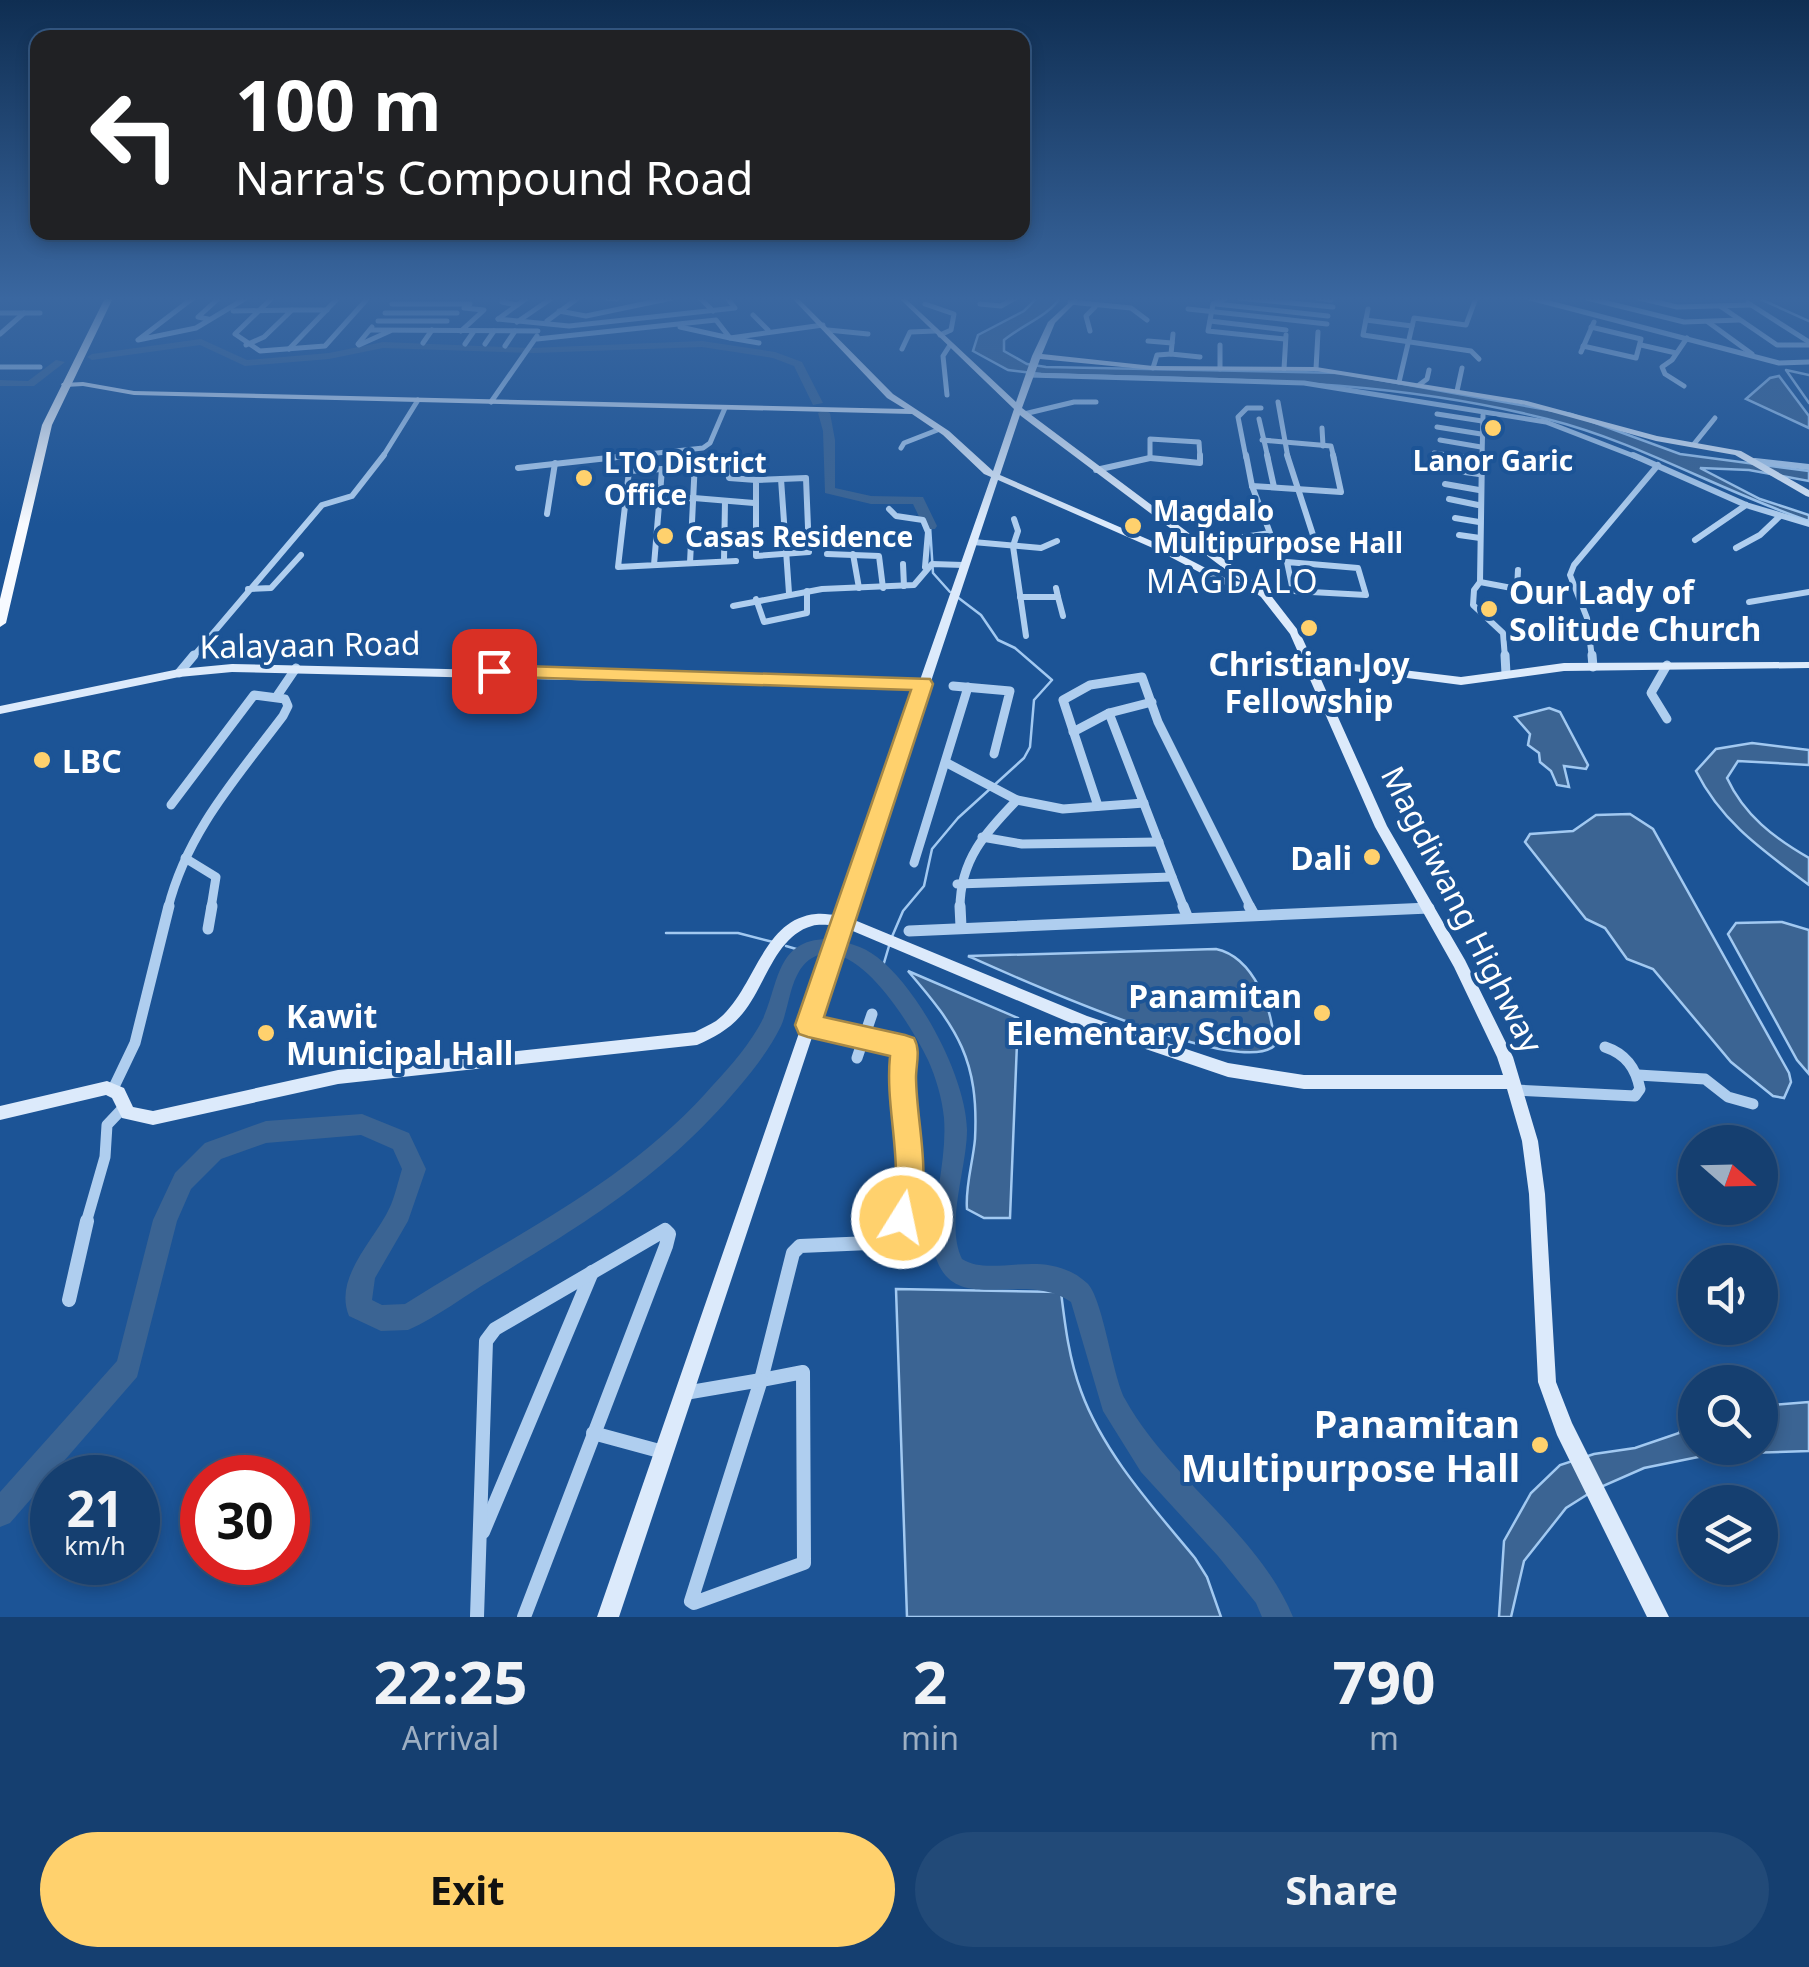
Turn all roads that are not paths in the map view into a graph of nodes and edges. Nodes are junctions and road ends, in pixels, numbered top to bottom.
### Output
1 (71, 373) edge
2 (511, 373) edge
3 (872, 373) edge
4 (944, 373) edge
5 (981, 373) edge
6 (1030, 373) edge
7 (1100, 373) edge
8 (1344, 373) edge
9 (1401, 373) edge
10 (1429, 373) edge
11 (1461, 373) edge
12 (1664, 373) edge
13 (1399, 382) junction
14 (66, 384) junction
15 (1419, 386) junction
16 (1684, 386) dead end
17 (1457, 391) junction
18 (946, 395) dead end
19 (418, 400) junction
20 (491, 402) junction
21 (1096, 402) dead end
22 (1278, 402) dead end
23 (725, 408) junction
24 (1262, 408) dead end
25 (1021, 411) junction
26 (911, 412) junction
27 (1437, 414) dead end
28 (1259, 418) dead end
29 (1483, 418) junction
30 (1715, 418) dead end
31 (1437, 427) dead end
32 (1322, 428) dead end
33 (940, 429) junction
34 (1481, 434) junction
35 (1262, 440) junction
36 (1440, 440) dead end
37 (1283, 442) junction
38 (1694, 444) junction
39 (1322, 446) junction
40 (1481, 447) junction
41 (696, 448) junction
42 (901, 448) dead end
43 (1434, 454) dead end
44 (1150, 458) junction
45 (1480, 460) junction
46 (1757, 462) junction
47 (555, 463) junction
48 (696, 464) junction
49 (1658, 465) junction
50 (1809, 467) edge
51 (518, 468) dead end
52 (1444, 469) dead end
53 (1096, 470) junction
54 (1479, 474) junction
55 (995, 476) junction
56 (781, 479) junction
57 (756, 480) junction
58 (1445, 484) dead end
59 (1252, 486) junction
60 (1274, 487) junction
61 (1296, 488) junction
62 (1479, 490) junction
63 (1809, 494) edge
64 (694, 498) junction
65 (1448, 499) dead end
66 (658, 500) junction
67 (725, 501) junction
68 (626, 502) junction
69 (754, 503) junction
70 (1478, 504) junction
71 (1746, 505) junction
72 (889, 509) dead end
73 (547, 514) dead end
74 (1780, 516) junction
75 (1455, 518) dead end
76 (1014, 519) dead end
77 (1479, 522) junction
78 (1809, 524) edge
79 (1459, 534) dead end
80 (1314, 538) dead end
81 (1480, 538) junction
82 (1695, 540) dead end
83 (1057, 541) dead end
84 (973, 542) junction
85 (1198, 544) junction
86 (1013, 546) junction
87 (1736, 548) dead end
88 (784, 553) junction
89 (831, 554) joint
90 (854, 554) junction
91 (301, 555) dead end
92 (736, 560) dead end
93 (724, 561) junction
94 (690, 563) junction
95 (903, 564) dead end
96 (962, 565) junction
97 (654, 566) junction
98 (926, 566) junction
99 (836, 567) dead end
100 (1518, 570) dead end
101 (1480, 582) junction
102 (904, 586) junction
103 (858, 588) junction
104 (883, 588) junction
105 (248, 589) junction
106 (1258, 589) junction
107 (1293, 590) junction
108 (807, 591) junction
109 (1809, 592) edge
110 (789, 594) junction
111 (1020, 597) junction
112 (756, 599) junction
113 (1749, 602) dead end
114 (734, 606) dead end
115 (1063, 616) dead end
116 (0, 623) edge
117 (1026, 636) dead end
118 (1309, 662) junction
119 (1667, 665) junction
120 (1809, 665) edge
121 (1593, 667) junction
122 (296, 668) junction
123 (179, 673) junction
124 (1506, 674) junction
125 (923, 684) junction
126 (952, 686) dead end
127 (968, 687) junction
128 (277, 696) junction
129 (1152, 702) junction
130 (0, 710) edge
131 (1109, 714) junction
132 (1667, 719) dead end
133 (1073, 732) junction
134 (994, 754) dead end
135 (947, 763) junction
136 (1014, 799) junction
137 (1144, 803) junction
138 (171, 805) dead end
139 (1098, 806) junction
140 (982, 837) junction
141 (1159, 842) junction
142 (185, 858) junction
143 (914, 863) dead end
144 (1172, 877) junction
145 (957, 884) junction
146 (1429, 908) junction
147 (1253, 913) junction
148 (1187, 916) junction
149 (961, 927) junction
150 (208, 928) dead end
151 (841, 928) junction
152 (905, 938) junction
153 (872, 1014) dead end
154 (808, 1025) junction
155 (864, 1038) junction
156 (1605, 1047) dead end
157 (857, 1058) dead end
158 (1638, 1075) junction
159 (1514, 1086) junction
160 (113, 1089) junction
161 (1753, 1104) dead end
162 (124, 1107) junction
163 (0, 1113) edge
164 (592, 1272) junction
165 (69, 1300) dead end
166 (761, 1379) junction
167 (685, 1393) junction
168 (593, 1434) junction
169 (665, 1452) junction
170 (480, 1538) junction
171 (477, 1617) edge
172 (524, 1617) edge
173 (608, 1617) edge
174 (1658, 1617) edge

1 - 14 main road
2 - 20 street
3 - 26 street
4 - 18 street
5 - 25 street, Magdiwang Highway
6 - 25 street
7 - 29 street
8 - 13 street
9 - 13 street
10 - 15 street
11 - 17 street
12 - 16 street
13 - 15 street
14 - 19 street
14 - 116 main road
15 - 17 street
17 - 38 street
19 - 20 street
19 - 105 street
20 - 23 street
21 - 25 street
22 - 37 street
23 - 26 street
23 - 41 street
24 - 59 street
25 - 53 street, Magdiwang Highway
25 - 55 street
26 - 33 street
27 - 29 street
28 - 35 street
29 - 34 street
29 - 49 street
30 - 38 street
31 - 34 street
32 - 39 street
33 - 42 street
33 - 55 street
34 - 40 street
35 - 37 street
35 - 60 street
36 - 40 street
37 - 39 street
37 - 61 street
38 - 46 street
39 - 61 street
40 - 45 street
41 - 47 street
41 - 48 street
43 - 45 street
44 - 44 street
44 - 53 street
45 - 54 street
46 - 50 street
46 - 63 street
47 - 51 street
47 - 73 street
48 - 57 street
48 - 64 street
49 - 71 street
49 - 121 street
52 - 54 street
53 - 85 street, Magdiwang Highway
54 - 62 street
55 - 84 street
55 - 106 street
56 - 57 street
56 - 88 street
56 - 88 street
57 - 69 street
58 - 62 street
59 - 60 street
59 - 85 street
60 - 61 street
61 - 80 street
62 - 70 street
64 - 66 street
64 - 67 street
64 - 94 street
65 - 70 street
66 - 68 street
66 - 68 street
66 - 97 street
67 - 69 street
67 - 93 street
68 - 97 street
69 - 88 street
70 - 77 street
71 - 74 street
71 - 82 street
72 - 98 street
74 - 78 street
74 - 87 street
75 - 77 street
76 - 86 street
77 - 81 street
79 - 81 street
81 - 101 street
83 - 86 street
84 - 86 street
84 - 96 street
85 - 106 street, Magdiwang Highway
86 - 111 street
88 - 110 street
89 - 90 street
89 - 99 street
90 - 103 street
90 - 104 street
91 - 105 street
92 - 93 street
93 - 94 street
94 - 97 street
95 - 102 street
96 - 98 street
96 - 125 street
98 - 102 street
100 - 101 street
101 - 124 street
102 - 104 street
103 - 104 street
103 - 108 street
105 - 123 street
106 - 107 street
106 - 118 street, Magdiwang Highway
107 - 107 street
108 - 110 street
108 - 112 street
109 - 113 street
110 - 112 street
111 - 115 street
111 - 117 street
112 - 114 street
118 - 124 street
118 - 146 street, Magdiwang Highway
119 - 120 street
119 - 121 street
119 - 132 street
121 - 124 street
122 - 123 street, Kalayaan Road
122 - 125 street, Kalayaan Road
122 - 128 street
123 - 130 street, Kalayaan Road
125 - 151 street
126 - 127 street
127 - 134 street
127 - 135 street
128 - 138 street
128 - 142 street
129 - 131 street
129 - 133 street
129 - 147 street
131 - 133 street
131 - 137 street
133 - 139 street
135 - 136 street
135 - 143 street
136 - 139 street
136 - 140 street
137 - 139 street
137 - 141 street
140 - 141 street
140 - 145 street
141 - 144 street
142 - 150 street
142 - 160 street
144 - 145 street
144 - 148 street
145 - 149 street
146 - 147 street
146 - 159 street, Magdiwang Highway
147 - 148 street
148 - 149 street
149 - 152 street
151 - 152 street
151 - 154 street
151 - 162 street
152 - 159 street
153 - 155 street
154 - 155 street
154 - 167 street
155 - 157 street
155 - 166 street
156 - 158 street
158 - 159 street
158 - 161 street
159 - 174 street, Magdiwang Highway
160 - 162 street
160 - 163 street
162 - 165 street
164 - 168 street
164 - 170 street
164 - 170 street
166 - 166 street
166 - 167 street
167 - 169 street
168 - 169 street
168 - 172 street
169 - 173 street
170 - 171 street

